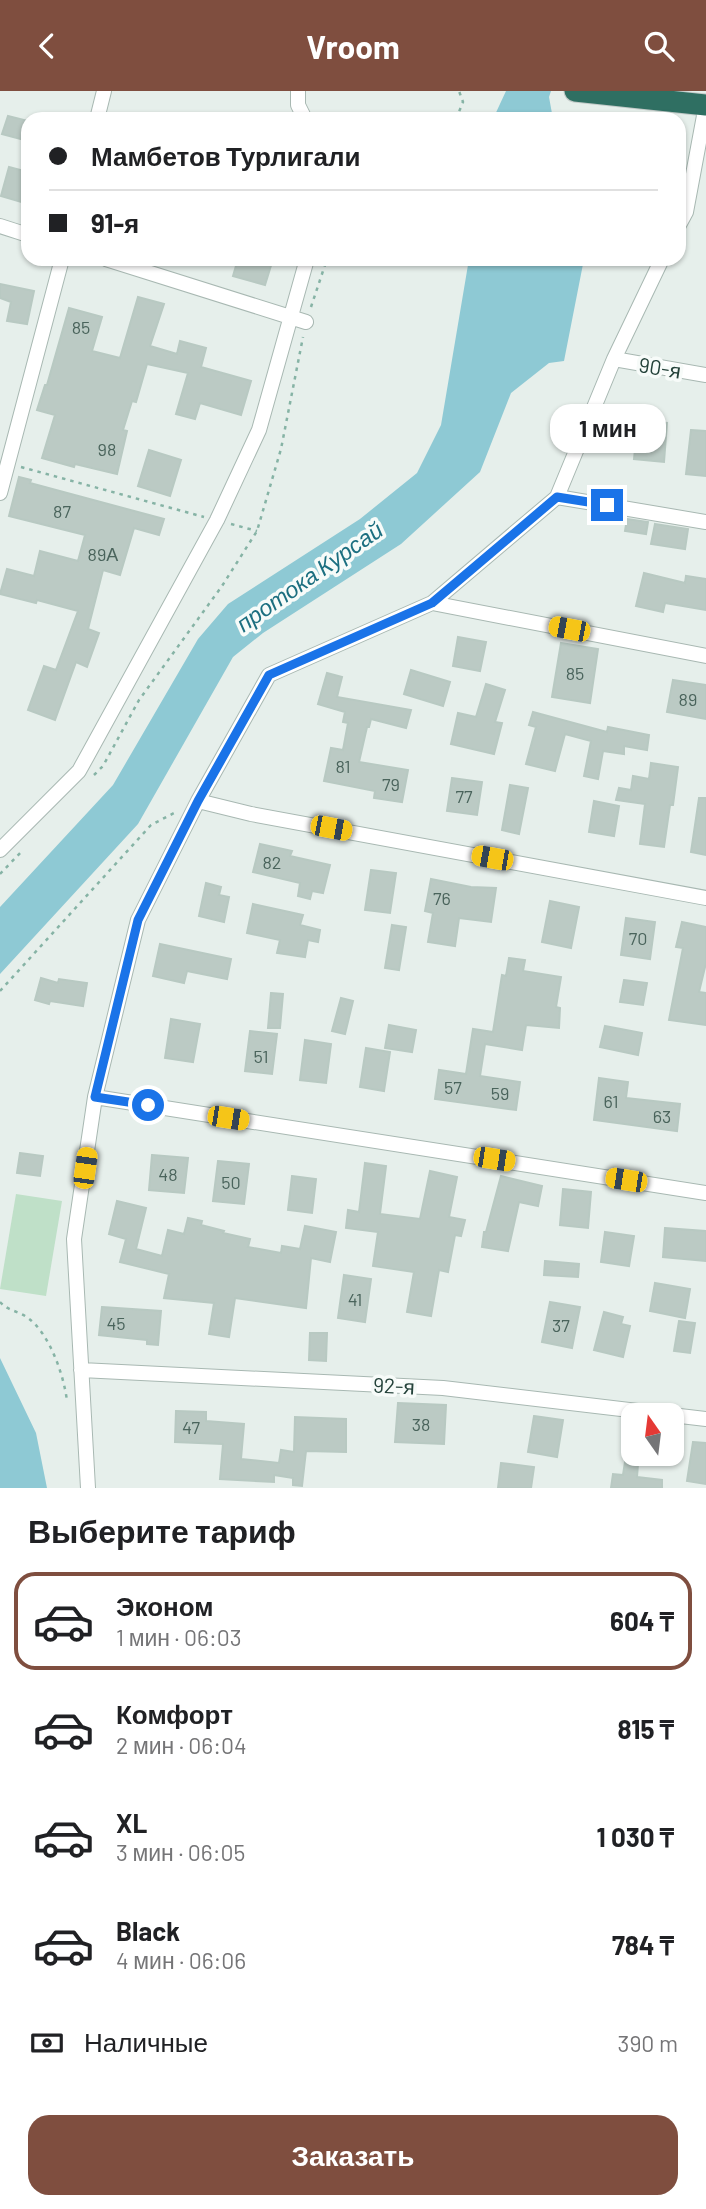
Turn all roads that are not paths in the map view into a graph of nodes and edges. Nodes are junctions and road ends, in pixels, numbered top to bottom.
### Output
1 (104, 91) edge
2 (298, 91) edge
3 (579, 92) edge
4 (706, 105) edge
5 (99, 112) edge
6 (301, 112) edge
7 (686, 207) edge
8 (0, 226) edge
9 (21, 233) edge
10 (60, 266) edge
11 (129, 266) edge
12 (306, 266) edge
13 (659, 266) edge
14 (299, 319) junction
15 (614, 359) junction
16 (706, 375) edge
17 (0, 493) edge
18 (557, 497) junction
19 (706, 522) edge
20 (432, 603) junction
21 (706, 656) edge
22 (198, 801) junction
23 (0, 850) edge
24 (706, 898) edge
25 (95, 1097) junction
26 (706, 1193) edge
27 (80, 1370) junction
28 (706, 1419) edge
29 (88, 1488) edge

1 - 5 street
2 - 6 street
3 - 4 highway
4 - 7 street
8 - 9 street
10 - 17 street
11 - 14 street
12 - 14 street
13 - 15 street
14 - 23 street
15 - 16 street, 90-я
15 - 18 street
18 - 19 street
18 - 20 street
20 - 21 street
20 - 22 street
22 - 24 street
22 - 25 street
25 - 26 street
25 - 27 street
27 - 28 street, 92-я
27 - 29 street

